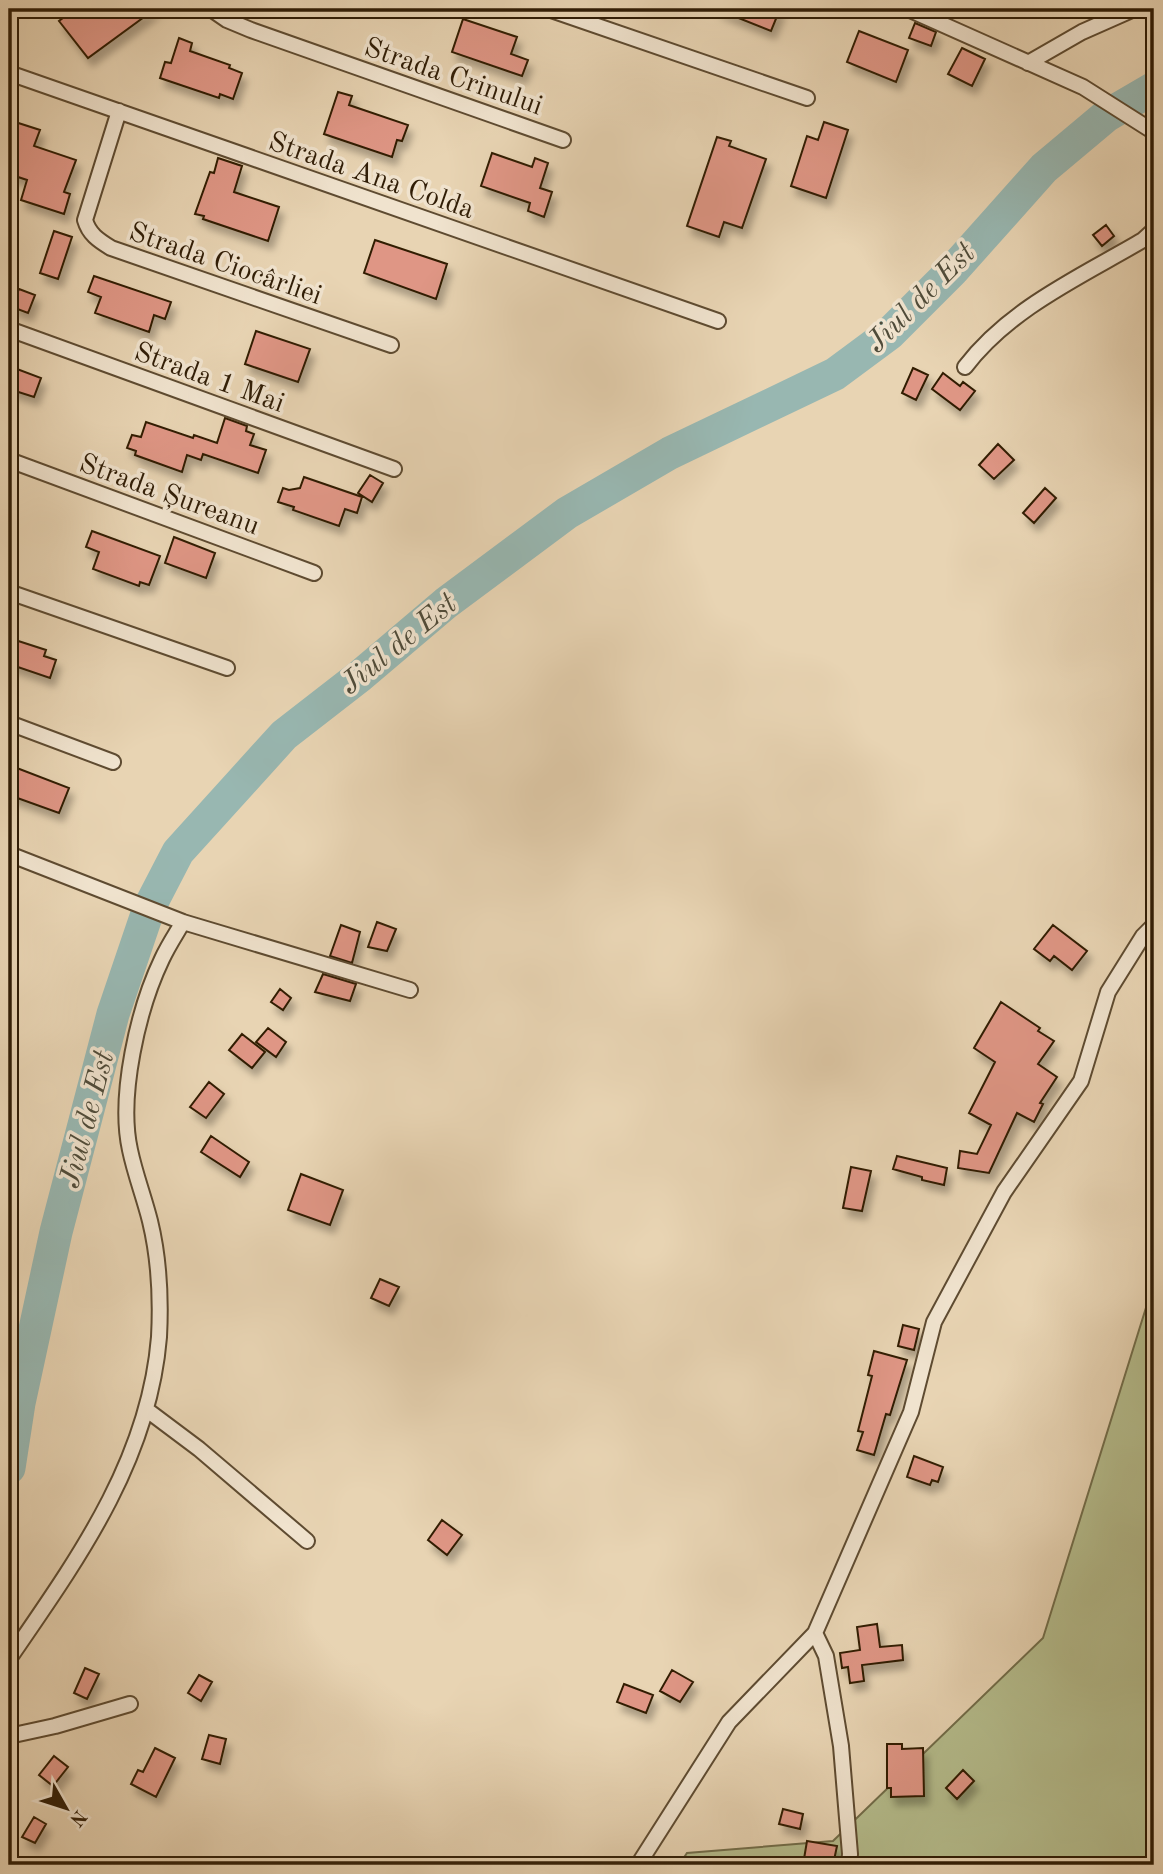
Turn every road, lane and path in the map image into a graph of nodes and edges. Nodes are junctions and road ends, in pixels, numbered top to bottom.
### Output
1 (212, 9) edge
2 (548, 9) edge
3 (908, 9) edge
4 (1134, 9) edge
5 (1028, 63) junction
6 (9, 73) edge
7 (807, 98) dead end
8 (119, 111) junction
9 (1154, 132) edge
10 (563, 139) dead end
11 (1154, 230) edge
12 (718, 321) dead end
13 (9, 329) edge
14 (391, 345) dead end
15 (965, 367) dead end
16 (9, 460) edge
17 (394, 469) dead end
18 (313, 573) dead end
19 (9, 592) edge
20 (227, 668) dead end
21 (9, 723) edge
22 (113, 762) dead end
23 (9, 854) edge
24 (177, 920) junction
25 (1154, 925) edge
26 (410, 990) dead end
27 (147, 1410) junction
28 (307, 1541) dead end
29 (815, 1633) junction
30 (9, 1659) edge
31 (130, 1704) dead end
32 (9, 1736) edge
33 (638, 1865) edge
34 (849, 1865) edge

1 - 10 street, Strada Crinului
2 - 7 street
3 - 5 street
4 - 5 street
5 - 9 street
6 - 8 street, Strada Ana Colda
8 - 12 street, Strada Ana Colda
8 - 14 street, Strada Ciocârliei
11 - 15 street
13 - 17 street, Strada 1 Mai
16 - 18 street, Strada Șureanu
19 - 20 street
21 - 22 street
23 - 24 street
24 - 26 street
24 - 27 street
25 - 29 street
27 - 28 street
27 - 30 street
29 - 33 street
29 - 34 street
31 - 32 street

